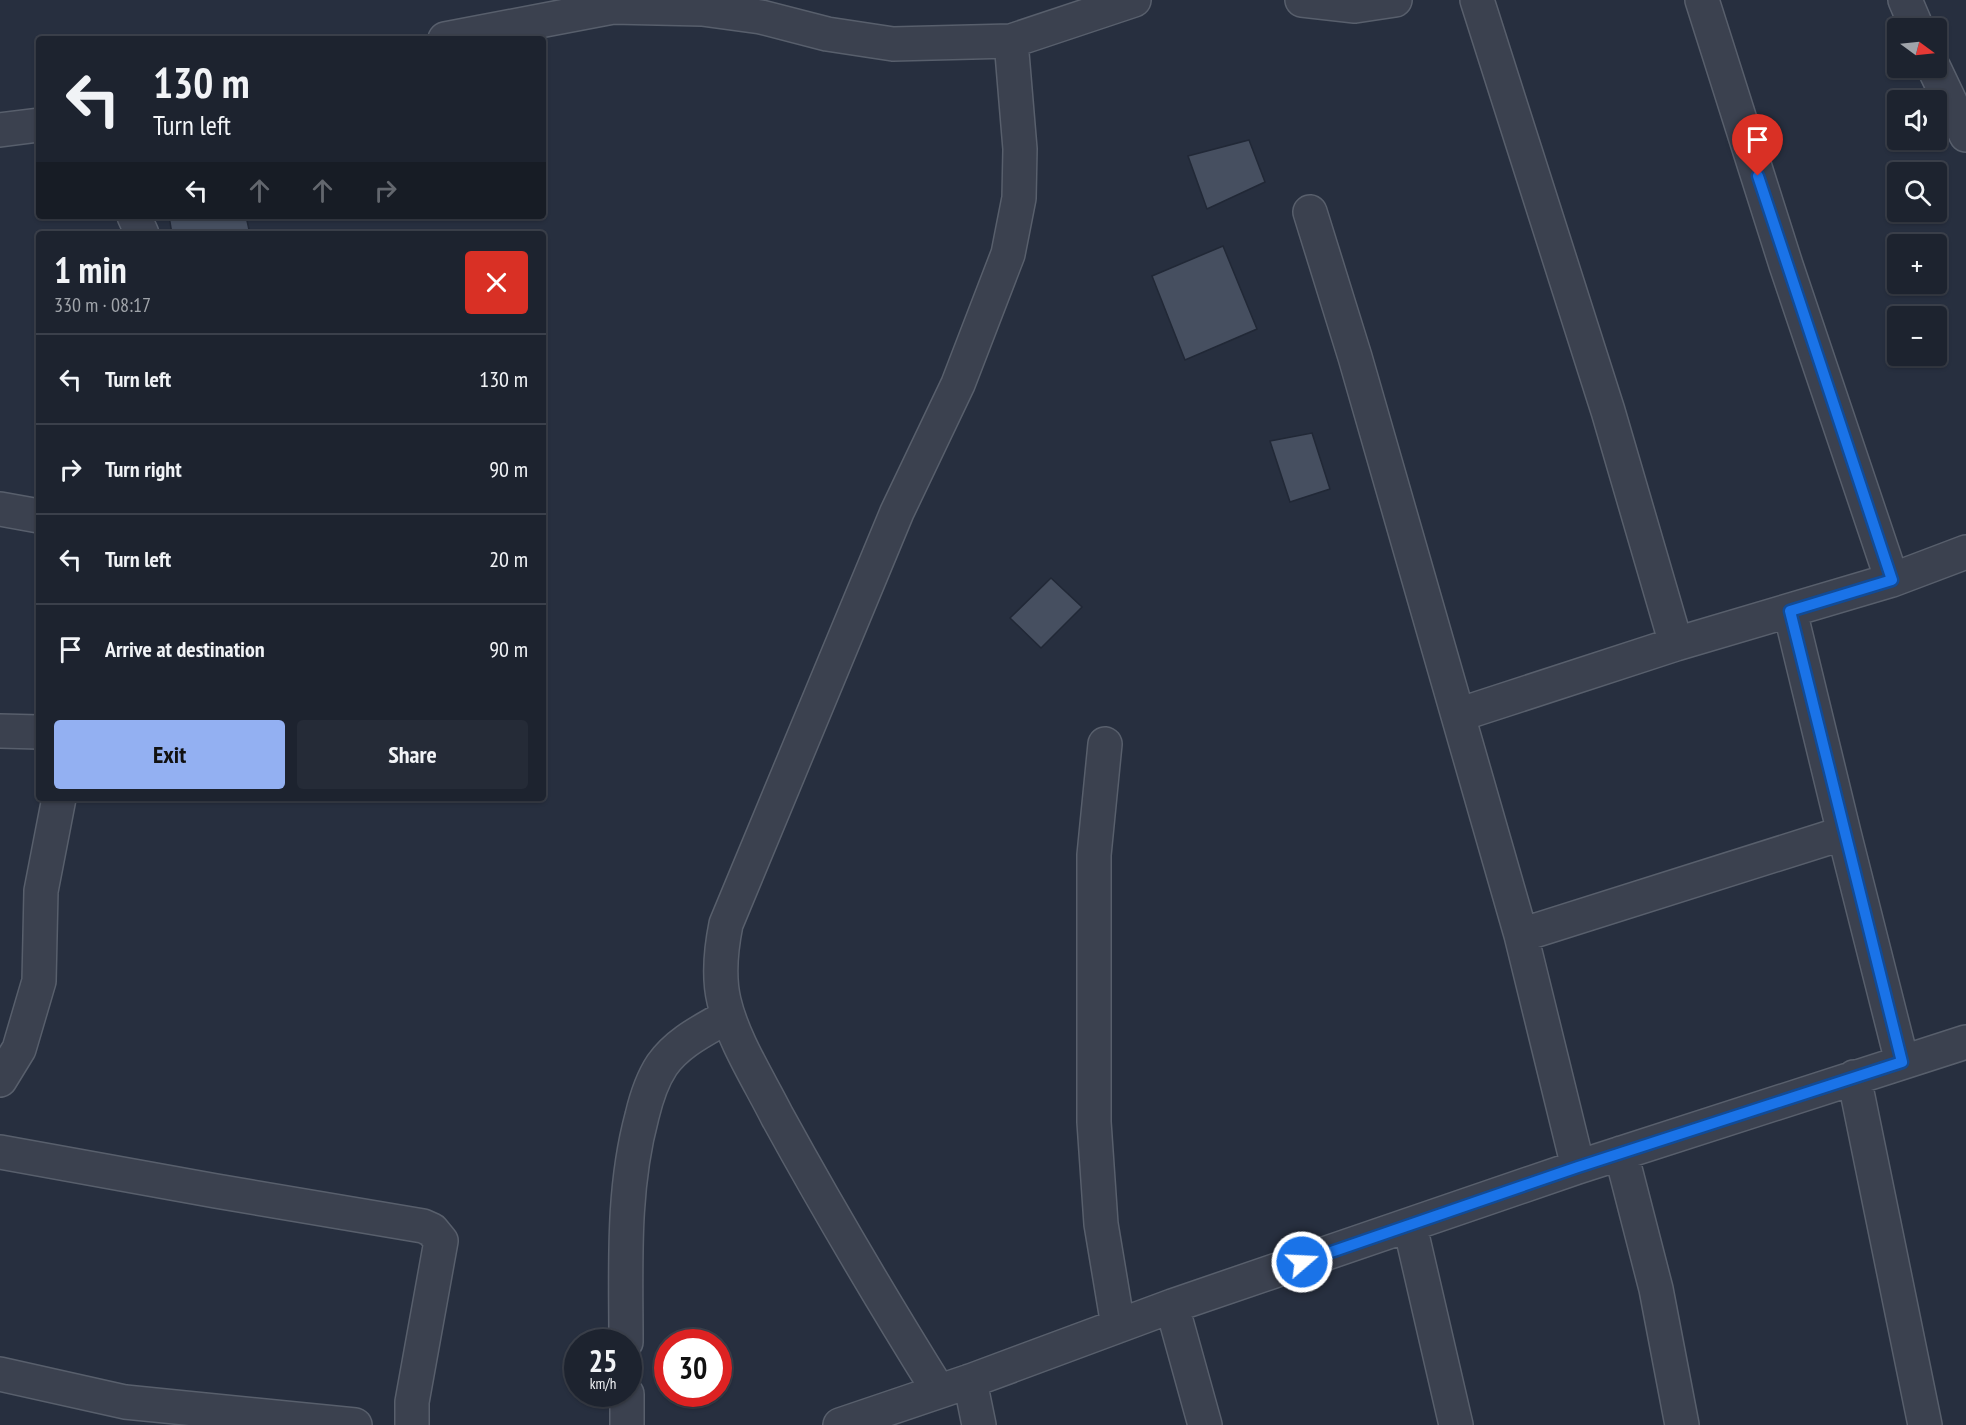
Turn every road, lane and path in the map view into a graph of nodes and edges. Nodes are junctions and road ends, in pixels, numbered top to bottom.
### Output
1 (1302, 0) edge
2 (1395, 0) edge
3 (1477, 0) edge
4 (1702, 0) edge
5 (1905, 0) edge
6 (613, 3) edge
7 (1117, 3) edge
8 (1913, 18) edge
9 (459, 36) edge
10 (1011, 41) junction
11 (1939, 78) edge
12 (36, 125) edge
13 (0, 130) edge
14 (1966, 135) edge
15 (1310, 212) dead end
16 (0, 509) edge
17 (36, 515) edge
18 (1966, 552) edge
19 (1892, 580) junction
20 (1790, 611) junction
21 (1676, 644) junction
22 (1458, 715) junction
23 (0, 731) edge
24 (36, 732) edge
25 (1105, 744) dead end
26 (58, 801) edge
27 (1844, 833) junction
28 (1521, 934) junction
29 (728, 1016) junction
30 (1966, 1042) edge
31 (1902, 1062) junction
32 (1854, 1077) junction
33 (0, 1080) edge
34 (0, 1152) edge
35 (1621, 1153) junction
36 (1578, 1167) junction
37 (1410, 1226) junction
38 (1172, 1306) junction
39 (1118, 1326) junction
40 (626, 1329) edge
41 (0, 1374) edge
42 (970, 1381) junction
43 (938, 1390) junction
44 (627, 1407) edge
45 (355, 1425) edge
46 (412, 1425) edge
47 (627, 1425) edge
48 (840, 1425) edge
49 (979, 1425) edge
50 (1204, 1425) edge
51 (1456, 1425) edge
52 (1682, 1425) edge
53 (1925, 1425) edge

1 - 2 street
3 - 21 street
4 - 19 street
5 - 8 street
6 - 9 street
6 - 10 street
7 - 10 street
10 - 29 street
11 - 14 street
12 - 13 street
15 - 22 street
16 - 17 street
18 - 19 street
19 - 20 street
20 - 21 street
20 - 27 street
21 - 22 street
22 - 28 street
23 - 24 street
25 - 39 street
26 - 33 street
27 - 28 street
27 - 31 street
28 - 36 street
29 - 40 street
29 - 43 street
30 - 31 street
31 - 32 street
32 - 35 street
32 - 53 street
34 - 46 street
35 - 36 street
35 - 52 street
36 - 37 street
37 - 38 street
37 - 51 street
38 - 39 street
38 - 50 street
39 - 42 street
41 - 45 street
42 - 43 street
42 - 49 street
43 - 48 street
44 - 47 street

